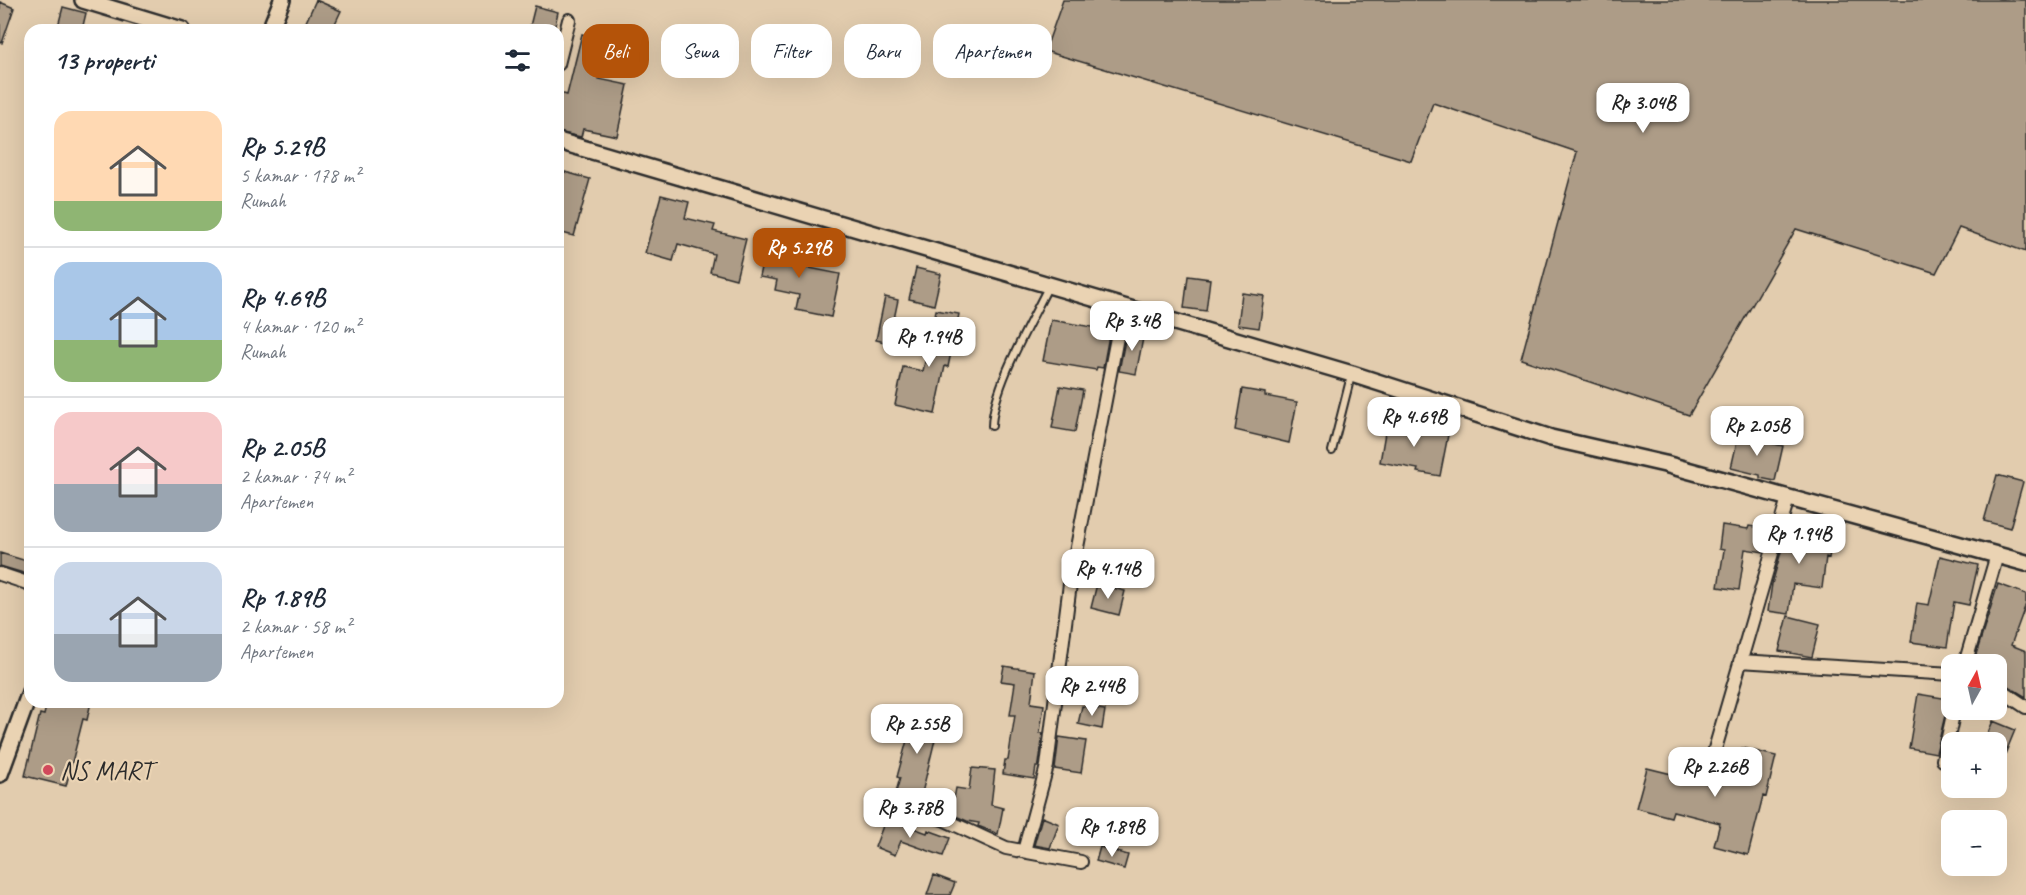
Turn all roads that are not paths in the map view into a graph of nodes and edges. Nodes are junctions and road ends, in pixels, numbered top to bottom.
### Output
1 (83, 0) edge
2 (282, 0) edge
3 (569, 20) dead end
4 (162, 24) edge
5 (272, 24) edge
6 (564, 40) edge
7 (564, 143) edge
8 (1049, 284) junction
9 (1123, 306) junction
10 (1352, 374) junction
11 (992, 426) dead end
12 (1332, 451) dead end
13 (1788, 498) junction
14 (1996, 555) junction
15 (2026, 563) edge
16 (0, 574) edge
17 (24, 582) edge
18 (1968, 654) edge
19 (1740, 661) junction
20 (1941, 673) edge
21 (2007, 694) edge
22 (2026, 706) edge
23 (24, 708) edge
24 (1715, 749) dead end
25 (0, 774) edge
26 (902, 806) dead end
27 (1024, 851) junction
28 (1081, 862) dead end

1 - 4 street
2 - 5 street
3 - 6 street
7 - 8 street
8 - 9 street
8 - 11 lane
9 - 10 street
9 - 27 street
10 - 12 lane
10 - 13 street
13 - 14 street
13 - 19 street
14 - 15 street
14 - 18 street
16 - 17 street
19 - 20 street
19 - 24 street
21 - 22 street
23 - 25 street
26 - 27 street
27 - 28 street

